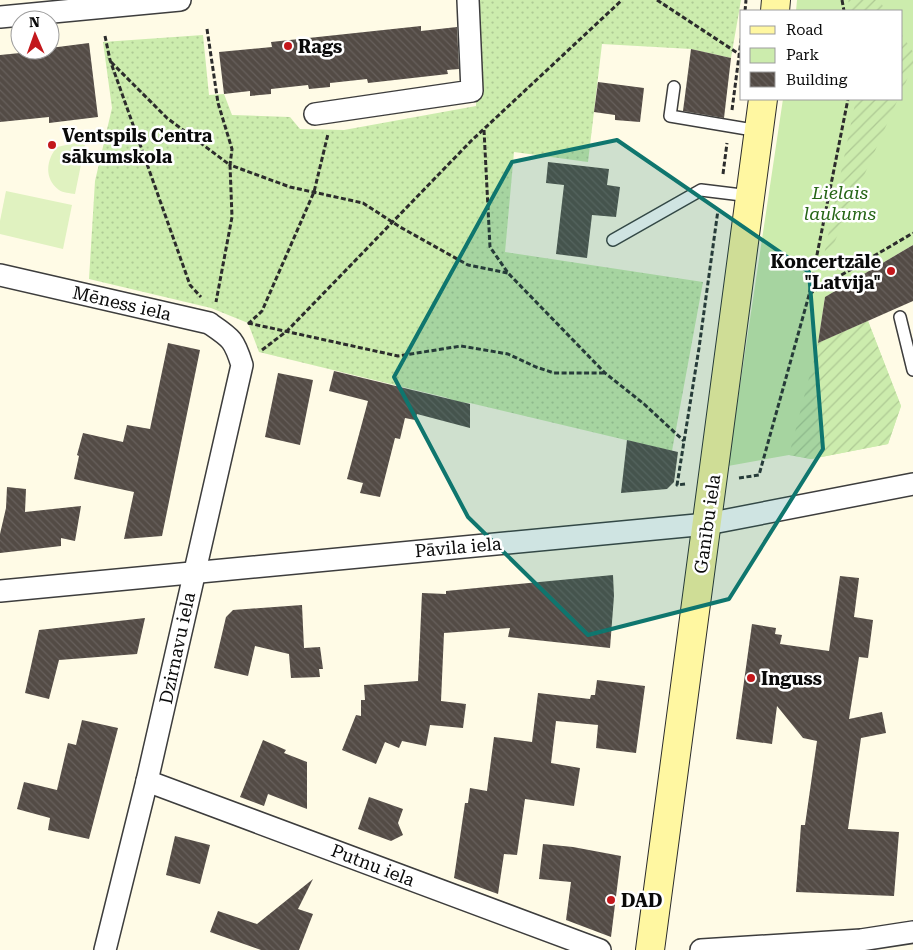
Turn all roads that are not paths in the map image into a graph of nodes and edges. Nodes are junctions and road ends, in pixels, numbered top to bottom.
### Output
1 (180, 0) edge
2 (468, 0) edge
3 (78, 5) edge
4 (0, 17) edge
5 (674, 87) dead end
6 (763, 100) edge
7 (325, 113) road end
8 (759, 132) junction
9 (750, 196) junction
10 (612, 240) dead end
11 (0, 275) edge
12 (900, 317) dead end
13 (236, 350) joint
14 (913, 370) edge
15 (913, 484) edge
16 (707, 524) junction
17 (193, 572) junction
18 (0, 591) edge
19 (147, 781) junction
20 (913, 932) edge
21 (105, 950) edge
22 (600, 950) edge
23 (650, 950) edge
24 (701, 950) edge

1 - 3 street
2 - 7 street
3 - 4 street
5 - 8 lane
6 - 8 street, Ganību iela
8 - 9 street, Ganību iela
9 - 10 lane
9 - 16 street, Ganību iela
11 - 13 street, Mēness iela
12 - 14 lane
13 - 17 street, Dzirnavu iela
15 - 16 street, Pāvila iela
16 - 17 street, Pāvila iela
16 - 23 street, Ganību iela
17 - 18 street, Pāvila iela
17 - 19 street, Dzirnavu iela
19 - 21 street, Dzirnavu iela
19 - 22 street, Putnu iela
20 - 24 street

